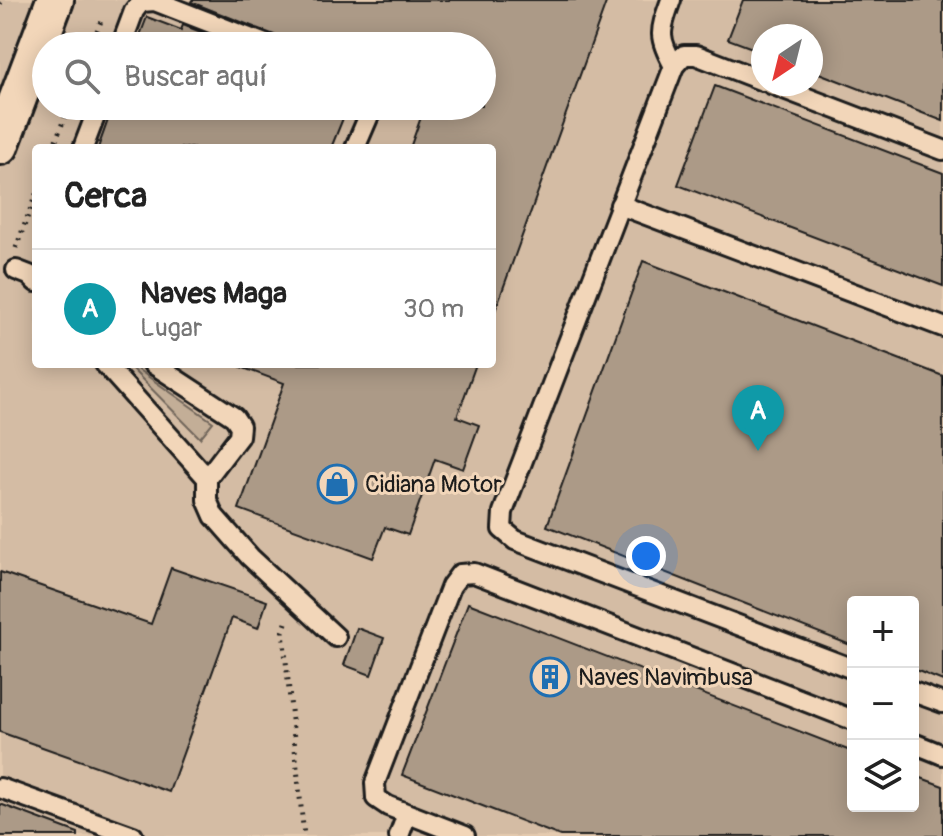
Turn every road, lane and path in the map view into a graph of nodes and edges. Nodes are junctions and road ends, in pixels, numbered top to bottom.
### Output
1 (55, 0) edge
2 (671, 0) edge
3 (43, 32) edge
4 (126, 32) edge
5 (234, 32) edge
6 (32, 61) edge
7 (674, 66) junction
8 (751, 76) edge
9 (802, 96) edge
10 (64, 120) edge
11 (94, 120) edge
12 (367, 120) edge
13 (55, 144) edge
14 (85, 144) edge
15 (357, 144) edge
16 (0, 146) edge
17 (943, 150) edge
18 (620, 205) junction
19 (32, 207) edge
20 (15, 261) joint
21 (32, 278) edge
22 (943, 327) edge
23 (109, 368) edge
24 (159, 368) edge
25 (207, 478) junction
26 (301, 604) junction
27 (336, 637) dead end
28 (850, 668) edge
29 (919, 694) edge
30 (943, 703) edge
31 (847, 718) edge
32 (919, 745) edge
33 (943, 755) edge
34 (0, 788) edge
35 (407, 814) junction
36 (133, 836) edge
37 (304, 836) edge
38 (399, 836) edge
39 (465, 836) edge

1 - 3 street
2 - 7 lane
4 - 5 lane
6 - 16 street
7 - 8 lane
7 - 18 lane
9 - 17 lane
10 - 13 path
11 - 14 lane
12 - 15 lane
18 - 22 lane
18 - 28 lane
19 - 20 path
20 - 21 lane
23 - 25 lane
24 - 25 lane
25 - 26 lane
26 - 27 lane
26 - 37 path
29 - 30 lane
31 - 35 lane
32 - 33 lane
34 - 36 lane
35 - 38 lane
35 - 39 lane

